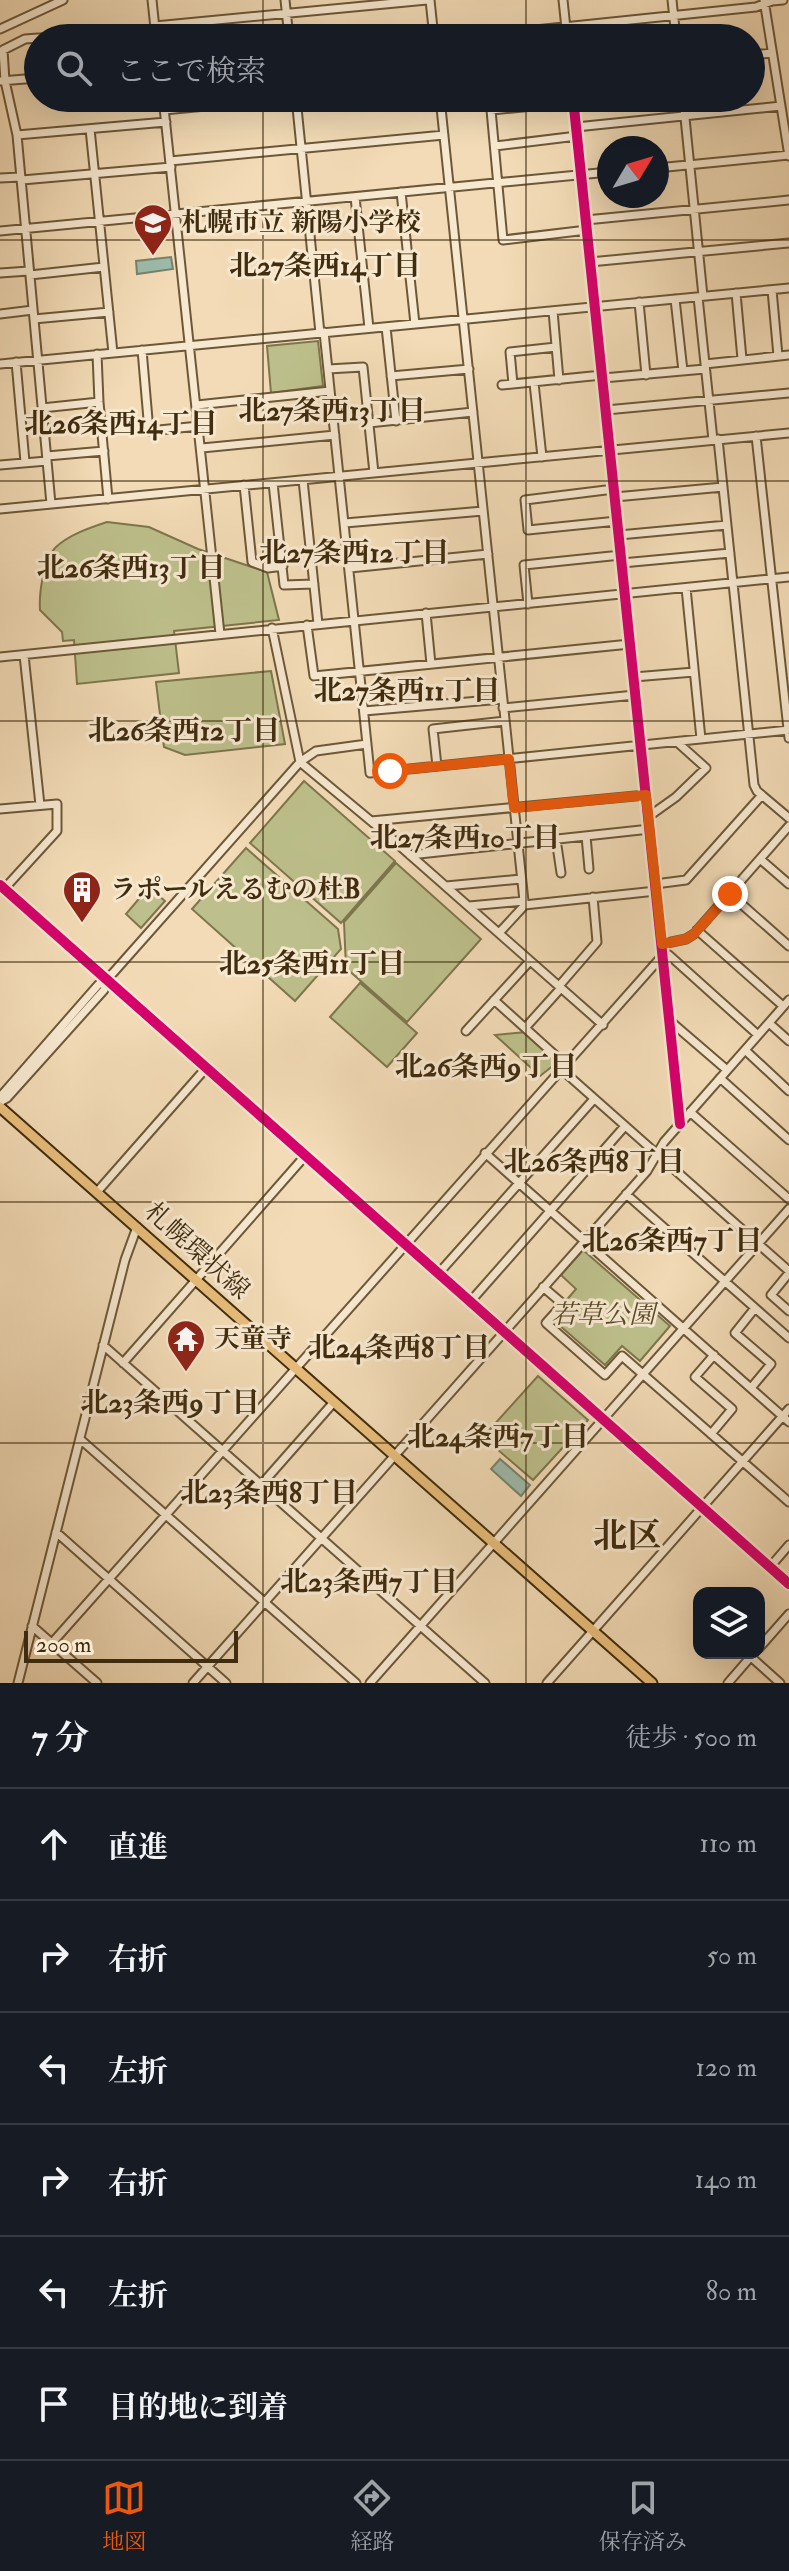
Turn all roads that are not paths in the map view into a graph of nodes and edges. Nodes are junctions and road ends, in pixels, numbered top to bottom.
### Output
1 (63, 0) edge
2 (152, 0) edge
3 (285, 0) edge
4 (429, 0) edge
5 (563, 0) edge
6 (672, 0) edge
7 (783, 0) edge
8 (764, 2) edge
9 (42, 5) edge
10 (287, 14) junction
11 (674, 15) junction
12 (155, 24) edge
13 (210, 24) edge
14 (288, 24) edge
15 (432, 24) edge
16 (566, 24) edge
17 (586, 24) edge
18 (675, 24) edge
19 (0, 29) edge
20 (24, 40) edge
21 (772, 53) junction
22 (765, 54) edge
23 (24, 79) edge
24 (3, 81) edge
25 (789, 88) edge
26 (778, 89) junction
27 (781, 106) junction
28 (765, 108) edge
29 (164, 112) edge
30 (297, 112) edge
31 (442, 112) edge
32 (491, 112) edge
33 (575, 112) edge
34 (685, 112) edge
35 (717, 112) edge
36 (685, 115) junction
37 (166, 122) junction
38 (576, 127) junction
39 (90, 129) junction
40 (17, 135) junction
41 (444, 135) junction
42 (577, 136) junction
43 (495, 146) junction
44 (301, 149) junction
45 (789, 155) edge
46 (170, 164) junction
47 (690, 164) junction
48 (669, 167) edge
49 (597, 173) edge
50 (95, 174) junction
51 (581, 175) junction
52 (0, 178) edge
53 (21, 178) junction
54 (498, 183) junction
55 (450, 188) junction
56 (401, 192) junction
57 (355, 197) junction
58 (789, 200) edge
59 (307, 202) junction
60 (694, 210) junction
61 (176, 214) junction
62 (586, 220) junction
63 (99, 221) junction
64 (26, 228) junction
65 (587, 230) junction
66 (0, 231) edge
67 (789, 243) edge
68 (698, 251) junction
69 (590, 262) junction
70 (104, 267) junction
71 (0, 273) edge
72 (30, 273) junction
73 (789, 288) edge
74 (772, 290) junction
75 (736, 293) junction
76 (700, 297) junction
77 (675, 299) junction
78 (639, 302) junction
79 (595, 306) junction
80 (553, 311) junction
81 (109, 312) junction
82 (0, 314) edge
83 (33, 315) junction
84 (463, 319) junction
85 (415, 324) junction
86 (386, 327) junction
87 (369, 328) junction
88 (322, 333) junction
89 (190, 345) junction
90 (556, 347) junction
91 (142, 350) junction
92 (113, 353) junction
93 (97, 354) junction
94 (789, 355) edge
95 (778, 356) junction
96 (742, 359) junction
97 (37, 360) junction
98 (16, 362) junction
99 (0, 364) edge
100 (705, 367) junction
101 (328, 369) junction
102 (469, 369) junction
103 (683, 371) junction
104 (646, 375) junction
105 (391, 376) junction
106 (602, 377) junction
107 (559, 380) junction
108 (534, 383) junction
109 (513, 384) junction
110 (502, 385) dead end
111 (330, 391) junction
112 (789, 393) edge
113 (709, 400) junction
114 (99, 402) junction
115 (197, 405) junction
116 (42, 408) junction
117 (606, 410) junction
118 (473, 412) junction
119 (396, 421) junction
120 (369, 423) junction
121 (199, 426) junction
122 (789, 433) edge
123 (335, 435) junction
124 (756, 436) junction
125 (715, 440) junction
126 (202, 448) junction
127 (104, 451) junction
128 (610, 451) junction
129 (542, 457) junction
130 (47, 458) junction
131 (25, 462) junction
132 (478, 463) junction
133 (0, 465) edge
134 (374, 473) junction
135 (339, 476) junction
136 (303, 480) junction
137 (273, 483) junction
138 (244, 485) junction
139 (723, 487) junction
140 (206, 489) junction
141 (614, 493) junction
142 (108, 499) junction
143 (51, 504) junction
144 (0, 509) edge
145 (483, 511) junction
146 (617, 521) junction
147 (345, 523) junction
148 (727, 525) junction
149 (619, 535) junction
150 (730, 553) junction
151 (488, 554) junction
152 (621, 559) junction
153 (283, 566) junction
154 (350, 568) junction
155 (789, 577) edge
156 (771, 579) junction
157 (733, 583) junction
158 (314, 584) junction
159 (686, 588) junction
160 (625, 594) junction
161 (528, 604) junction
162 (493, 607) junction
163 (426, 613) junction
164 (354, 620) junction
165 (318, 624) junction
166 (307, 625) junction
167 (272, 628) junction
168 (220, 634) junction
169 (630, 644) junction
170 (24, 655) junction
171 (0, 657) edge
172 (498, 658) junction
173 (431, 664) junction
174 (360, 671) junction
175 (694, 672) junction
176 (634, 677) junction
177 (635, 695) junction
178 (502, 699) junction
179 (503, 708) junction
180 (364, 711) junction
181 (505, 721) junction
182 (788, 730) edge
183 (749, 734) junction
184 (789, 738) edge
185 (701, 739) junction
186 (677, 742) junction
187 (367, 744) junction
188 (641, 745) junction
189 (509, 759) junction
190 (300, 762) junction
191 (437, 766) junction
192 (646, 795) junction
193 (762, 795) junction
194 (40, 805) junction
195 (514, 808) junction
196 (0, 809) edge
197 (648, 817) junction
198 (789, 818) edge
199 (371, 821) junction
200 (789, 826) edge
201 (650, 829) junction
202 (586, 836) junction
203 (556, 839) junction
204 (518, 844) junction
205 (410, 855) junction
206 (760, 859) junction
207 (589, 869) dead end
208 (561, 873) dead end
209 (521, 879) junction
210 (789, 884) edge
211 (446, 886) junction
212 (4, 888) edge
213 (656, 888) junction
214 (730, 894) junction
215 (593, 897) junction
216 (0, 898) edge
217 (524, 903) junction
218 (469, 906) junction
219 (697, 930) junction
220 (499, 933) junction
221 (662, 944) junction
222 (789, 946) edge
223 (663, 955) junction
224 (530, 961) junction
225 (107, 980) junction
226 (560, 987) junction
227 (494, 1000) junction
228 (786, 1003) edge
229 (670, 1021) junction
230 (769, 1023) junction
231 (603, 1025) junction
232 (525, 1028) junction
233 (466, 1031) dead end
234 (758, 1035) junction
235 (789, 1041) edge
236 (745, 1050) junction
237 (563, 1067) junction
238 (206, 1068) junction
239 (727, 1070) junction
240 (720, 1078) junction
241 (789, 1091) edge
242 (594, 1099) junction
243 (0, 1102) edge
244 (690, 1112) junction
245 (680, 1124) junction
246 (625, 1126) junction
247 (789, 1140) edge
248 (485, 1153) junction
249 (657, 1155) junction
250 (305, 1156) junction
251 (519, 1183) junction
252 (97, 1192) junction
253 (626, 1194) junction
254 (789, 1199) edge
255 (789, 1209) edge
256 (550, 1210) junction
257 (137, 1227) junction
258 (584, 1241) junction
259 (405, 1244) junction
260 (758, 1244) junction
261 (789, 1272) edge
262 (438, 1274) junction
263 (196, 1280) junction
264 (725, 1282) junction
265 (543, 1287) junction
266 (470, 1302) junction
267 (755, 1308) junction
268 (789, 1311) edge
269 (684, 1328) junction
270 (504, 1332) junction
271 (789, 1338) edge
272 (103, 1345) junction
273 (714, 1355) junction
274 (123, 1363) junction
275 (295, 1368) junction
276 (643, 1374) junction
277 (751, 1388) junction
278 (334, 1402) junction
279 (787, 1416) edge
280 (603, 1419) junction
281 (711, 1434) junction
282 (80, 1439) junction
283 (222, 1450) junction
284 (394, 1455) junction
285 (743, 1462) junction
286 (261, 1485) junction
287 (789, 1502) edge
288 (703, 1507) junction
289 (165, 1515) junction
290 (56, 1532) junction
291 (321, 1538) junction
292 (494, 1543) junction
293 (789, 1545) edge
294 (770, 1567) junction
295 (108, 1579) junction
296 (789, 1584) edge
297 (264, 1602) junction
298 (789, 1614) edge
299 (782, 1622) junction
300 (32, 1626) junction
301 (421, 1626) junction
302 (789, 1628) edge
303 (593, 1631) junction
304 (765, 1641) edge
305 (52, 1643) junction
306 (749, 1659) edge
307 (756, 1659) edge
308 (208, 1667) junction
309 (18, 1683) edge
310 (97, 1683) edge
311 (193, 1683) edge
312 (226, 1683) edge
313 (356, 1683) edge
314 (370, 1683) edge
315 (485, 1683) edge
316 (547, 1683) edge
317 (652, 1683) edge
318 (728, 1683) edge
319 (780, 1683) edge

1 - 9 street
2 - 12 street
3 - 10 street
4 - 10 street
4 - 15 street
5 - 16 street
6 - 11 street
7 - 8 street
8 - 11 street
8 - 21 street
9 - 19 street
10 - 13 street
10 - 14 street
11 - 17 street
11 - 18 street
20 - 24 street
21 - 22 street
21 - 26 street
23 - 24 street
24 - 40 street
25 - 26 street
26 - 27 street
27 - 28 street
27 - 45 street
29 - 37 street
30 - 44 street
31 - 41 street
32 - 43 street
33 - 38 street
34 - 36 street
35 - 36 street
36 - 38 street
36 - 47 street
37 - 39 street
37 - 46 street
38 - 42 street
39 - 40 street
39 - 50 street
40 - 53 street
41 - 44 street
41 - 55 street
42 - 43 street
42 - 51 street
43 - 54 street
44 - 46 street
44 - 59 street
45 - 47 street
46 - 50 street
46 - 61 street
47 - 48 street
47 - 60 street
49 - 51 street
50 - 53 street
50 - 63 street
51 - 54 street
51 - 62 street
52 - 53 street
53 - 64 street
54 - 55 street
54 - 65 street
55 - 56 street
55 - 84 street
56 - 57 street
56 - 85 street
57 - 59 street
57 - 87 street
58 - 60 street
59 - 61 street
59 - 88 street
60 - 62 street
60 - 68 street
61 - 63 street
61 - 89 street
62 - 65 street
63 - 64 street
63 - 70 street
64 - 66 street
64 - 72 street
65 - 69 street
67 - 68 street
68 - 69 street
68 - 76 street
69 - 79 street
70 - 72 street
70 - 81 street
71 - 72 street
72 - 83 street
73 - 74 street
74 - 75 street
74 - 95 street
75 - 76 street
75 - 96 street
76 - 77 street
76 - 100 street
77 - 78 street
77 - 103 street
78 - 79 street
78 - 104 street
79 - 80 street
79 - 106 street
80 - 84 street
80 - 90 street
81 - 83 street
81 - 92 street
82 - 83 street
83 - 97 street
84 - 85 street
84 - 102 street
85 - 86 street
86 - 87 street
86 - 105 street
87 - 88 street
88 - 89 street
88 - 101 street
89 - 91 street
89 - 115 street
90 - 107 street
90 - 109 street
91 - 92 street
91 - 121 street
92 - 93 street
93 - 97 street
93 - 114 street
94 - 95 street
95 - 96 street
96 - 100 street
97 - 98 street
97 - 116 street
98 - 99 street
98 - 131 street
100 - 103 street
100 - 113 street
101 - 111 street
101 - 120 street
102 - 105 street
102 - 118 street
103 - 104 street
104 - 106 street
105 - 119 street
106 - 107 street
106 - 117 street
107 - 108 street
108 - 109 street
108 - 129 street
109 - 110 street
111 - 115 street
111 - 123 street
112 - 113 street
113 - 117 street
113 - 125 street
114 - 116 street
114 - 127 street
115 - 121 street
116 - 130 street
117 - 128 street
118 - 119 street
118 - 132 street
119 - 120 street
120 - 134 street
121 - 126 street
122 - 124 street
123 - 126 street
123 - 135 street
124 - 125 street
124 - 156 street
125 - 128 street
125 - 139 street
126 - 140 street
127 - 130 street
127 - 142 street
128 - 129 street
128 - 141 street
129 - 132 street
130 - 131 street
130 - 143 street
131 - 133 street
132 - 134 street
132 - 145 street
134 - 135 street
135 - 136 street
135 - 147 street
136 - 137 street
136 - 158 street
137 - 138 street
137 - 153 street
138 - 140 street
138 - 153 street
139 - 141 street
139 - 148 street
140 - 142 street
140 - 168 street
141 - 146 street
141 - 146 street
142 - 143 street
143 - 144 street
145 - 147 street
145 - 151 street
146 - 149 street
147 - 154 street
148 - 149 street
148 - 150 street
149 - 152 street
150 - 152 street
150 - 157 street
151 - 154 street
151 - 162 street
152 - 160 street
152 - 161 street
153 - 158 street
154 - 164 street
155 - 156 street
156 - 157 street
156 - 182 street
157 - 159 street
157 - 183 street
158 - 165 street
159 - 160 street
159 - 175 street
160 - 161 street
160 - 169 street
161 - 162 street
162 - 163 street
162 - 172 street
163 - 164 street
163 - 173 street
164 - 165 street
164 - 174 street
165 - 166 street
166 - 167 street
166 - 174 street
167 - 168 street
167 - 190 street
168 - 170 street
169 - 172 street
169 - 176 street
170 - 171 street
170 - 194 street
172 - 173 street
172 - 178 street
173 - 174 street
174 - 180 street
175 - 176 street
175 - 185 street
176 - 177 street
177 - 179 street
177 - 188 street
178 - 179 street
178 - 180 street
179 - 181 street
180 - 187 street
181 - 189 street
181 - 191 street
182 - 183 street
182 - 184 street
183 - 185 street
183 - 193 street
185 - 186 street
186 - 188 street
186 - 197 street
187 - 190 street
187 - 191 street
188 - 189 street
188 - 192 street
189 - 191 street
189 - 195 street
190 - 199 street
190 - 225 street
192 - 195 street
192 - 197 street
193 - 198 street
193 - 213 street
194 - 196 street
194 - 212 street
195 - 199 street
195 - 204 street
197 - 201 street
199 - 205 street
200 - 206 street
201 - 202 street
201 - 213 street
202 - 203 street
202 - 207 street
203 - 204 street
203 - 208 street
204 - 205 street
204 - 209 street
205 - 211 street
206 - 210 street
206 - 214 street
209 - 211 street
209 - 217 street
211 - 218 street
212 - 216 street
212 - 225 street
213 - 215 street
213 - 221 street
214 - 219 street
214 - 222 street
215 - 217 street
215 - 226 street
217 - 218 street
217 - 220 street
218 - 220 street
219 - 221 street
219 - 228 street
220 - 224 street
221 - 223 street
223 - 229 street
223 - 231 street
223 - 234 street
224 - 226 street
224 - 227 street
225 - 238 street
225 - 243 street
226 - 231 street
226 - 232 street
227 - 232 street
227 - 233 street
228 - 230 street
229 - 239 street
229 - 245 street
230 - 234 street
230 - 235 street
231 - 237 street
232 - 237 street
234 - 236 street
236 - 239 street
236 - 241 street
237 - 242 street
237 - 248 street
238 - 250 street
238 - 252 street
239 - 240 street
240 - 244 street
240 - 247 street
242 - 246 street
242 - 251 street
243 - 252 main road, 札幌環状線
244 - 245 street
244 - 254 street
245 - 249 street
246 - 249 street
246 - 256 street
248 - 251 street
248 - 259 street
249 - 253 street
249 - 260 street
250 - 259 street
250 - 263 street
251 - 256 street
251 - 262 street
252 - 257 main road, 札幌環状線
253 - 258 street
253 - 264 street
255 - 260 street
256 - 258 street
256 - 266 street
257 - 263 main road, 札幌環状線
257 - 272 street
258 - 265 street
258 - 269 street
259 - 262 street
259 - 275 street
260 - 261 street
260 - 264 street
261 - 268 street
262 - 266 street
263 - 274 street
263 - 275 main road, 札幌環状線
264 - 267 street
264 - 269 street
265 - 270 street
265 - 276 street
266 - 270 street
267 - 271 street
267 - 277 street
269 - 273 street
269 - 276 street
270 - 280 street
270 - 284 street
272 - 274 street
272 - 282 street
273 - 277 street
273 - 281 street
274 - 283 street
275 - 278 main road, 札幌環状線
275 - 283 street
276 - 280 street
276 - 281 street
277 - 279 street
278 - 284 main road, 札幌環状線
278 - 286 street
279 - 285 street
280 - 288 street
280 - 292 street
281 - 285 street
282 - 289 street
282 - 290 street
283 - 286 street
283 - 289 street
284 - 291 street
284 - 292 main road, 札幌環状線
285 - 287 street
285 - 288 street
286 - 291 street
288 - 294 street
288 - 303 street
289 - 295 street
289 - 297 street
290 - 295 street
290 - 300 street
291 - 297 street
291 - 301 street
292 - 301 street
292 - 303 main road, 札幌環状線
293 - 294 street
294 - 296 street
295 - 305 street
295 - 308 street
297 - 308 street
297 - 313 street
298 - 299 street
299 - 302 street
299 - 304 street
300 - 305 street
300 - 309 street
301 - 314 street
301 - 315 street
303 - 316 street
303 - 317 main road, 札幌環状線
305 - 310 street
306 - 318 street
307 - 319 street
308 - 311 street
308 - 312 street

